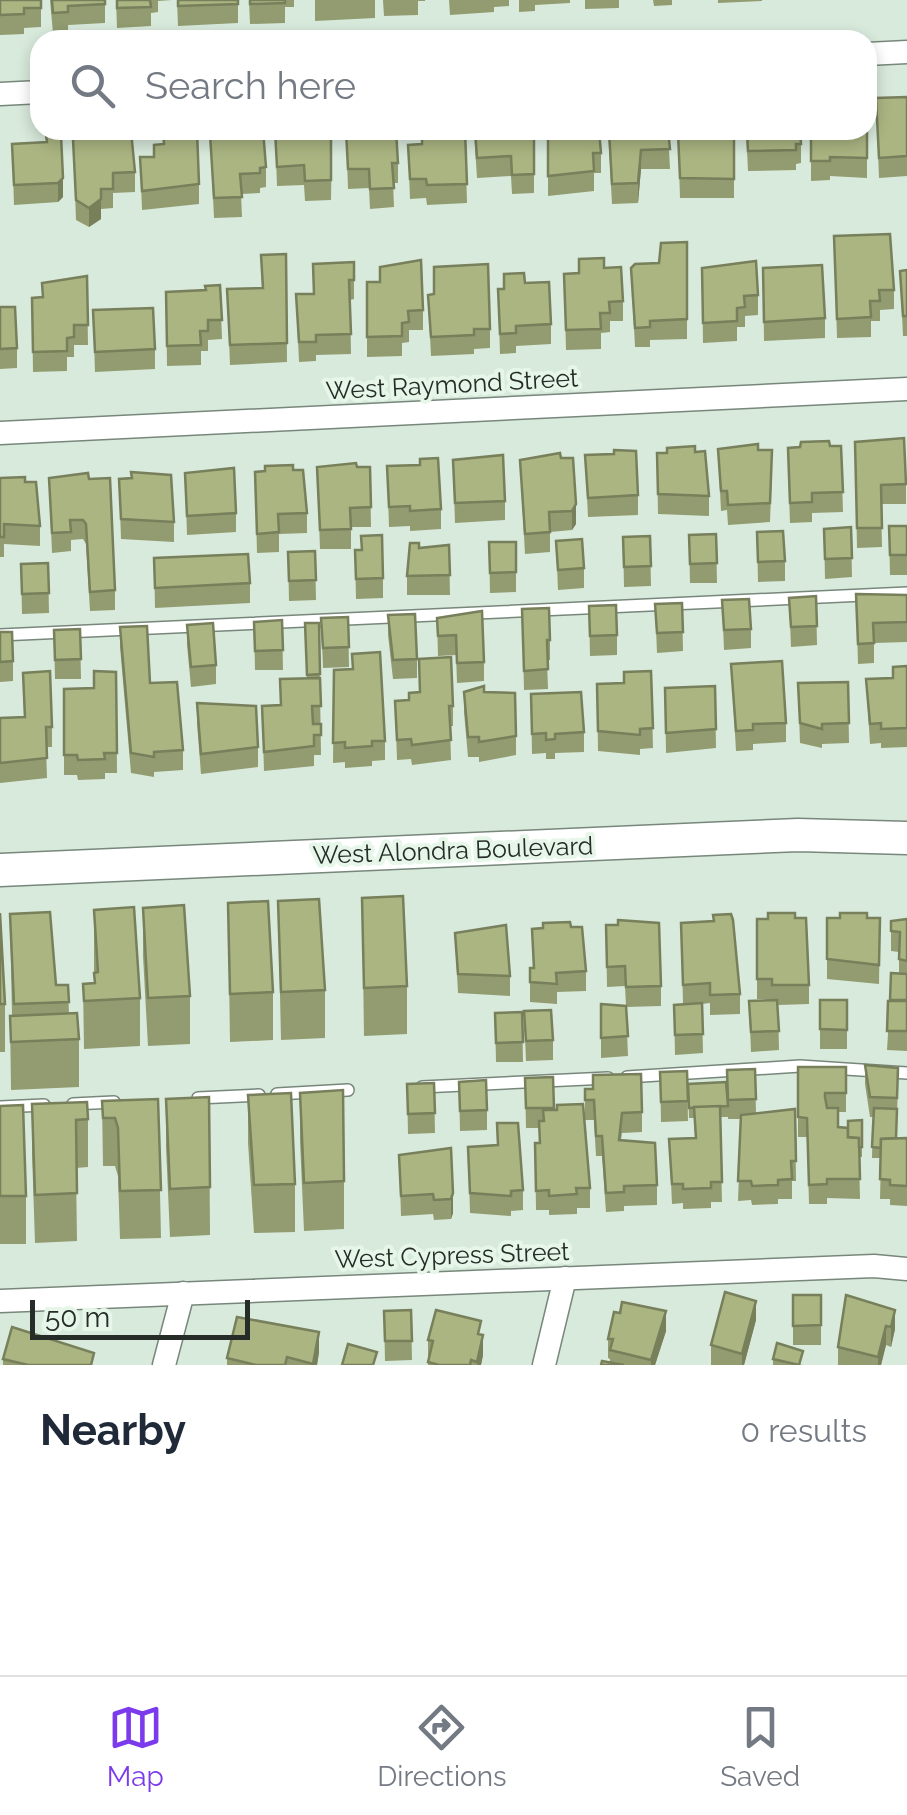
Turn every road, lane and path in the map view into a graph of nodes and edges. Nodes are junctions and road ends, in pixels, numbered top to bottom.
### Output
1 (907, 52) edge
2 (877, 54) edge
3 (30, 92) edge
4 (0, 94) edge
5 (907, 389) edge
6 (0, 434) edge
7 (907, 593) edge
8 (0, 635) edge
9 (907, 838) edge
10 (0, 870) edge
11 (907, 1073) edge
12 (419, 1087) edge
13 (348, 1090) edge
14 (174, 1099) edge
15 (136, 1101) edge
16 (0, 1107) edge
17 (907, 1269) edge
18 (565, 1278) junction
19 (183, 1293) junction
20 (0, 1301) edge
21 (164, 1365) edge
22 (544, 1365) edge

1 - 2 street
3 - 4 street
5 - 6 street, West Raymond Street
7 - 8 lane
9 - 10 main road, West Alondra Boulevard
11 - 12 lane
13 - 14 lane
15 - 16 lane
17 - 18 street, West Cypress Street
18 - 19 street, West Cypress Street
18 - 22 street
19 - 20 street, West Cypress Street
19 - 21 street

